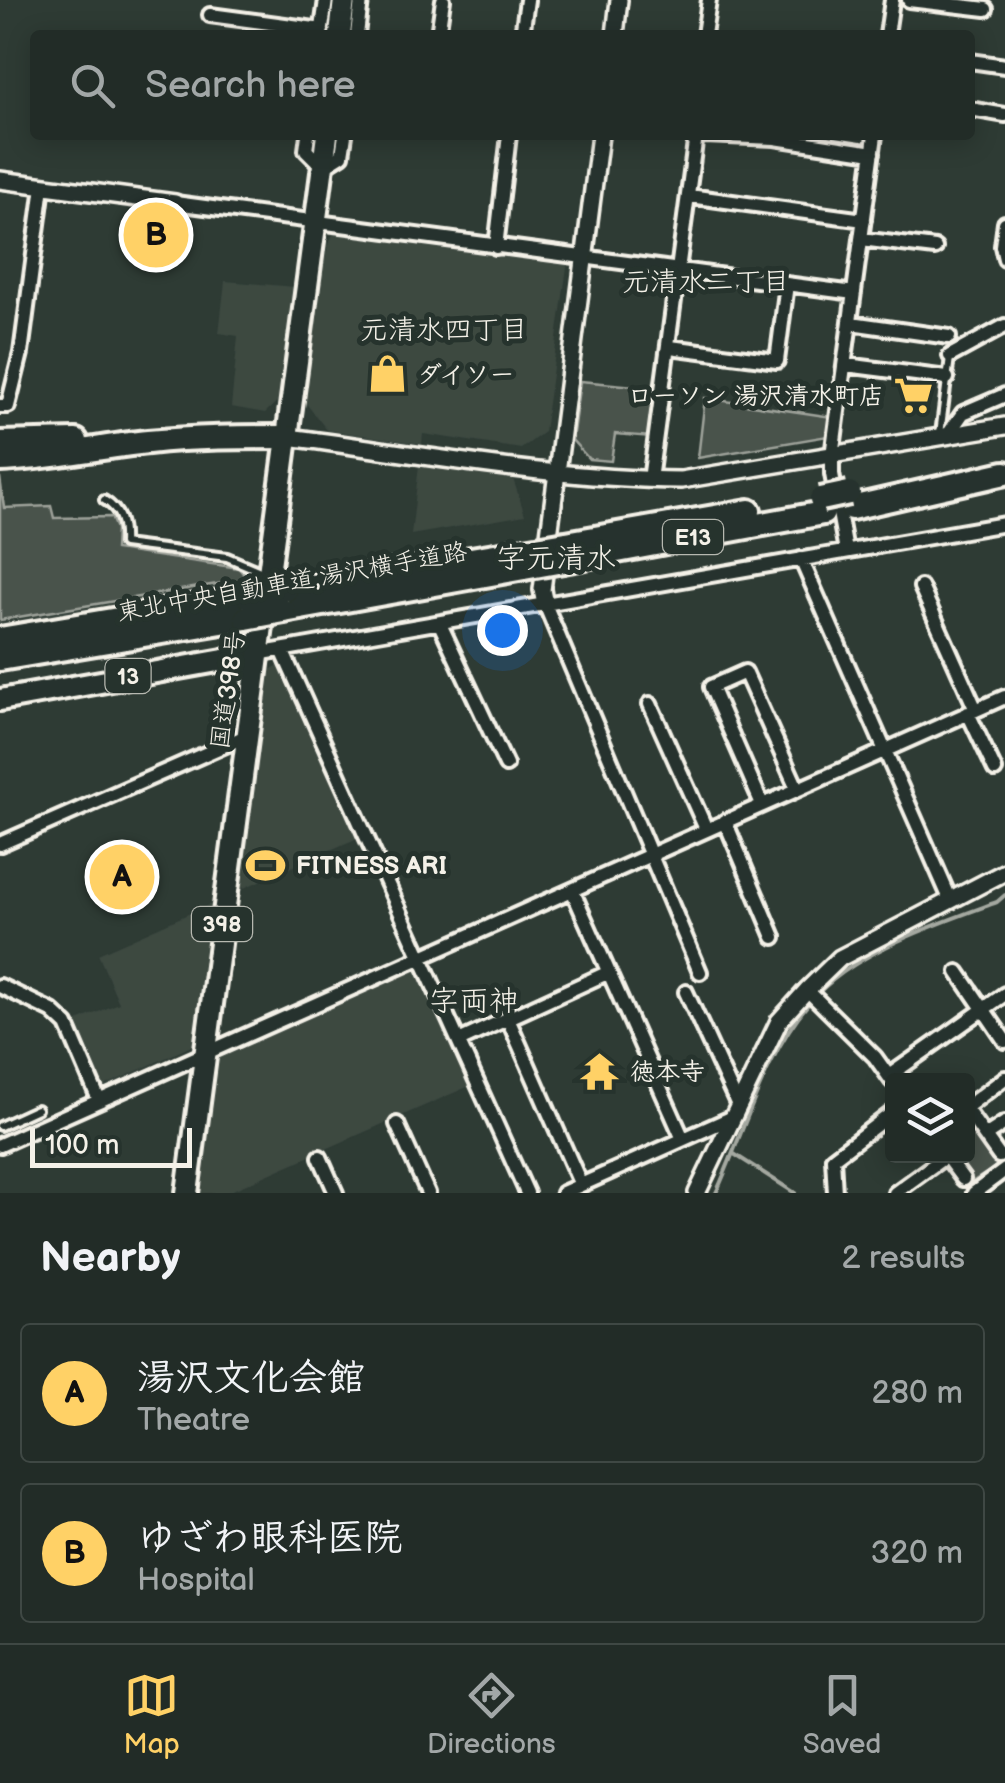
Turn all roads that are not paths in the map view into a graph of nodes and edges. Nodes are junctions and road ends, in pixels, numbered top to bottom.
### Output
1 (326, 0) edge
2 (344, 0) edge
3 (361, 0) edge
4 (443, 0) edge
5 (527, 0) edge
6 (619, 0) edge
7 (709, 0) edge
8 (892, 0) edge
9 (909, 0) edge
10 (986, 9) dead end
11 (210, 15) dead end
12 (308, 30) edge
13 (328, 30) edge
14 (329, 30) edge
15 (358, 30) edge
16 (439, 30) edge
17 (523, 30) edge
18 (615, 30) edge
19 (705, 30) edge
20 (888, 30) edge
21 (975, 62) edge
22 (1005, 66) edge
23 (975, 110) edge
24 (1005, 115) edge
25 (307, 140) edge
26 (327, 140) edge
27 (344, 140) edge
28 (508, 140) edge
29 (599, 140) edge
30 (695, 140) edge
31 (788, 140) edge
32 (874, 140) edge
33 (872, 153) junction
34 (324, 166) junction
35 (0, 180) edge
36 (43, 186) junction
37 (689, 196) junction
38 (175, 203) joint
39 (864, 220) junction
40 (317, 222) junction
41 (1005, 223) edge
42 (861, 239) junction
43 (496, 247) junction
44 (935, 248) dead end
45 (584, 257) junction
46 (1005, 259) edge
47 (678, 270) junction
48 (787, 284) junction
49 (854, 293) junction
50 (851, 324) junction
51 (1005, 326) edge
52 (949, 337) dead end
53 (670, 347) junction
54 (950, 356) joint
55 (846, 365) junction
56 (947, 378) junction
57 (1005, 394) edge
58 (0, 406) edge
59 (1005, 426) edge
60 (943, 436) junction
61 (289, 437) junction
62 (144, 442) junction
63 (0, 443) edge
64 (832, 456) junction
65 (0, 460) edge
66 (1005, 471) edge
67 (554, 472) junction
68 (650, 480) junction
69 (104, 500) dead end
70 (1005, 524) edge
71 (846, 551) junction
72 (801, 559) junction
73 (268, 574) junction
74 (922, 587) dead end
75 (544, 604) junction
76 (246, 607) junction
77 (440, 624) junction
78 (0, 626) edge
79 (74, 626) junction
80 (0, 639) edge
81 (282, 650) junction
82 (256, 654) junction
83 (0, 662) edge
84 (1005, 697) edge
85 (0, 700) edge
86 (650, 704) dead end
87 (972, 711) junction
88 (246, 736) junction
89 (885, 750) junction
90 (506, 765) dead end
91 (995, 770) dead end
92 (796, 788) junction
93 (762, 804) junction
94 (725, 821) junction
95 (706, 829) junction
96 (0, 844) edge
97 (652, 857) junction
98 (1005, 872) edge
99 (573, 892) junction
100 (951, 900) junction
101 (774, 937) dead end
102 (424, 957) junction
103 (700, 972) dead end
104 (958, 972) dead end
105 (607, 973) junction
106 (0, 986) edge
107 (807, 990) junction
108 (686, 992) dead end
109 (1005, 994) edge
110 (983, 1010) junction
111 (508, 1019) junction
112 (460, 1040) junction
113 (1005, 1042) edge
114 (206, 1052) junction
115 (887, 1073) edge
116 (899, 1073) edge
117 (1005, 1078) edge
118 (99, 1100) junction
119 (975, 1104) edge
120 (37, 1109) dead end
121 (734, 1111) junction
122 (885, 1118) edge
123 (975, 1121) edge
124 (1005, 1123) edge
125 (397, 1124) dead end
126 (0, 1126) edge
127 (984, 1136) junction
128 (683, 1140) junction
129 (0, 1145) edge
130 (999, 1156) dead end
131 (320, 1157) dead end
132 (936, 1163) edge
133 (951, 1163) edge
134 (1005, 1170) edge
135 (963, 1179) dead end
136 (581, 1185) junction
137 (187, 1193) edge
138 (336, 1193) edge
139 (428, 1193) edge
140 (527, 1193) edge
141 (564, 1193) edge
142 (697, 1193) edge
143 (836, 1193) edge
144 (895, 1193) edge
145 (974, 1193) edge

1 - 13 street
2 - 14 main road
3 - 15 street
4 - 16 street
5 - 17 street
6 - 18 street
7 - 19 street
8 - 20 street
9 - 10 street
11 - 12 street
21 - 22 street
23 - 24 street
25 - 34 street
26 - 34 main road, 国道398号 / 398
27 - 34 street
28 - 43 street
29 - 45 street
30 - 37 street
31 - 33 street
32 - 33 street
33 - 39 street
34 - 40 main road, 国道398号 / 398
35 - 36 street
36 - 38 street
36 - 58 street
37 - 39 street
37 - 47 street
38 - 40 street
39 - 42 street
40 - 43 street
40 - 61 main road, 国道398号 / 398
41 - 46 street
42 - 44 street
42 - 49 street
43 - 45 street
45 - 47 street
45 - 67 street
47 - 48 street
47 - 53 street
48 - 49 street
48 - 53 street
49 - 50 street
50 - 52 street
50 - 55 street
51 - 54 street
53 - 68 street
54 - 56 lane
55 - 56 street
55 - 64 street
56 - 60 lane
57 - 60 street
59 - 60 street
60 - 64 street
61 - 62 highway
61 - 67 street
61 - 73 main road, 国道398号 / 398
62 - 63 highway
62 - 65 highway
64 - 68 street
64 - 71 street
66 - 76 highway, 東北中央自動車道;湯沢横手道路 / E13, bridge
67 - 68 street
67 - 75 street
69 - 73 lane
70 - 71 street
71 - 72 street
72 - 75 street
72 - 89 street
73 - 82 main road, 国道398号 / 398
74 - 87 street
75 - 77 street
75 - 97 street
76 - 79 highway, 東北中央自動車道;湯沢横手道路 / E13
76 - 83 highway, 東北中央自動車道;湯沢横手道路 / E13
77 - 81 street
77 - 90 street
78 - 79 highway
79 - 80 highway, 東北中央自動車道;湯沢横手道路 / E13
81 - 82 street
81 - 102 street
82 - 85 main road, 13
82 - 88 main road, 国道398号 / 398
84 - 87 street
86 - 95 street
87 - 89 street
87 - 91 street
88 - 96 street
88 - 114 main road, 国道398号 / 398
89 - 92 street
89 - 100 street
92 - 93 street
92 - 93 street
93 - 94 street
94 - 95 street
94 - 101 street
95 - 97 street
97 - 99 street
97 - 103 street
98 - 100 street
99 - 102 street
99 - 105 street
100 - 107 street
102 - 112 street
102 - 114 street
104 - 110 street
105 - 111 street
105 - 128 street
106 - 118 street
107 - 115 street
107 - 121 street
108 - 121 street
109 - 110 street
110 - 113 street
110 - 116 street
111 - 112 street
111 - 136 street
112 - 140 street
114 - 118 street
114 - 137 main road, 国道398号 / 398
117 - 119 street
118 - 129 street
120 - 126 lane
121 - 128 street
121 - 142 street
122 - 143 street
123 - 127 street
124 - 127 street
125 - 139 street
127 - 130 street
128 - 136 street
131 - 138 street
132 - 144 street
133 - 135 street
134 - 145 street
136 - 141 street

